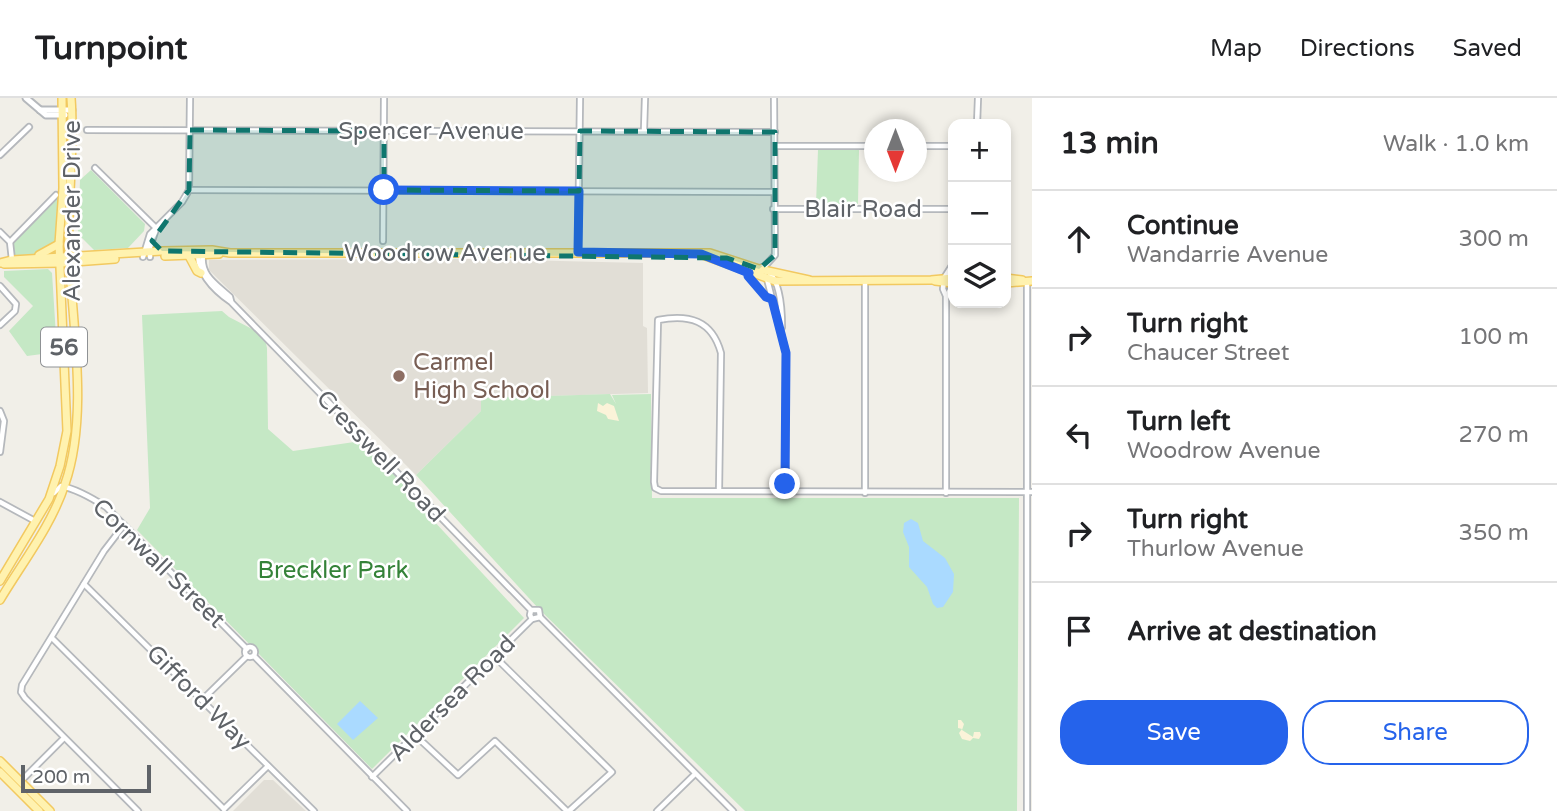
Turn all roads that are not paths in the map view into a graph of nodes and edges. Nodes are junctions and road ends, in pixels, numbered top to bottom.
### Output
1 (26, 98) edge
2 (62, 98) edge
3 (71, 98) edge
4 (190, 98) edge
5 (384, 98) edge
6 (580, 98) edge
7 (645, 98) edge
8 (774, 98) edge
9 (978, 98) edge
10 (63, 112) junction
11 (72, 112) junction
12 (977, 119) edge
13 (29, 127) dead end
14 (87, 130) dead end
15 (190, 130) junction
16 (645, 130) junction
17 (384, 131) junction
18 (580, 131) junction
19 (775, 132) junction
20 (775, 146) junction
21 (864, 146) edge
22 (927, 146) edge
23 (948, 146) edge
24 (0, 155) edge
25 (95, 168) dead end
26 (189, 190) junction
27 (384, 190) junction
28 (579, 191) junction
29 (774, 192) junction
30 (56, 195) dead end
31 (948, 208) edge
32 (773, 209) junction
33 (70, 225) junction
34 (156, 228) junction
35 (0, 232) edge
36 (152, 241) junction
37 (10, 242) junction
38 (383, 242) dead end
39 (59, 244) junction
40 (162, 251) junction
41 (578, 252) junction
42 (198, 253) junction
43 (147, 254) junction
44 (701, 254) junction
45 (81, 256) junction
46 (32, 258) junction
47 (12, 260) junction
48 (61, 260) junction
49 (0, 263) edge
50 (70, 263) junction
51 (759, 269) junction
52 (201, 273) joint
53 (749, 273) junction
54 (768, 275) junction
55 (948, 279) edge
56 (1011, 279) edge
57 (809, 280) junction
58 (865, 280) junction
59 (775, 281) junction
60 (789, 281) junction
61 (1029, 281) edge
62 (1011, 283) edge
63 (0, 286) edge
64 (948, 288) edge
65 (778, 296) junction
66 (772, 299) junction
67 (231, 302) junction
68 (0, 325) edge
69 (782, 330) junction
70 (0, 411) edge
71 (0, 452) edge
72 (60, 466) junction
73 (65, 486) junction
74 (719, 491) junction
75 (785, 492) junction
76 (1029, 492) edge
77 (865, 493) junction
78 (946, 493) junction
79 (49, 499) junction
80 (0, 502) edge
81 (35, 521) junction
82 (124, 525) junction
83 (1, 579) edge
84 (10, 583) junction
85 (84, 584) junction
86 (0, 600) edge
87 (531, 610) junction
88 (540, 617) junction
89 (532, 619) junction
90 (1030, 626) edge
91 (52, 638) junction
92 (247, 649) junction
93 (247, 656) junction
94 (254, 656) junction
95 (494, 656) junction
96 (202, 699) junction
97 (415, 735) junction
98 (65, 738) junction
99 (1030, 764) edge
100 (1, 766) edge
101 (268, 766) junction
102 (695, 774) junction
103 (372, 777) junction
104 (20, 782) junction
105 (223, 810) edge
106 (39, 811) edge
107 (50, 811) edge
108 (138, 811) edge
109 (314, 811) edge
110 (407, 811) edge
111 (568, 811) edge
112 (657, 811) edge
113 (733, 811) edge
114 (1027, 811) edge

1 - 10 street
2 - 10 main road, Alexander Drive / 56
3 - 11 main road, Alexander Drive / 56
4 - 15 street
5 - 17 street
6 - 18 street
7 - 16 street
8 - 19 street
9 - 12 street
10 - 11 street
10 - 39 main road, Alexander Drive / 56
11 - 33 main road, Alexander Drive / 56
13 - 24 street
14 - 15 street, Spencer Avenue
15 - 17 street, Spencer Avenue
15 - 26 street
16 - 18 street, Spencer Avenue
16 - 19 street, Spencer Avenue
17 - 18 street, Spencer Avenue
17 - 27 street
18 - 28 street
19 - 20 street
20 - 21 street
20 - 29 street
22 - 23 street
25 - 34 street
26 - 27 street
26 - 34 street
27 - 28 street
27 - 38 street
28 - 29 street
28 - 41 street
29 - 32 street
30 - 37 street
31 - 32 street, Blair Road
32 - 51 street
33 - 45 main road
33 - 50 main road, Alexander Drive / 56
34 - 36 street
34 - 43 street
35 - 37 street
36 - 40 main road
36 - 43 street
37 - 47 street
39 - 46 main road
39 - 48 main road, Alexander Drive / 56
40 - 42 main road, Woodrow Avenue
40 - 43 main road, Woodrow Avenue
41 - 42 main road, Woodrow Avenue
41 - 44 main road, Woodrow Avenue
42 - 43 main road, Woodrow Avenue
42 - 52 main road
42 - 67 street, Cresswell Road
43 - 45 main road, Woodrow Avenue
43 - 50 main road, Woodrow Avenue
44 - 51 main road, Woodrow Avenue
44 - 53 main road, Woodrow Avenue
45 - 50 main road, Woodrow Avenue
46 - 47 main road, Woodrow Avenue
46 - 48 main road, Woodrow Avenue
47 - 49 main road, Woodrow Avenue
48 - 49 main road, Woodrow Avenue
48 - 50 main road, Woodrow Avenue
48 - 72 main road, Alexander Drive / 56
50 - 73 main road, Alexander Drive / 56
51 - 54 main road, Woodrow Avenue
52 - 67 street, Cresswell Road
53 - 54 main road, Woodrow Avenue
53 - 66 street
54 - 57 main road
54 - 59 main road
54 - 66 street
55 - 58 main road
56 - 61 main road
57 - 58 main road
57 - 60 main road
58 - 77 street
59 - 60 main road
59 - 65 street
60 - 65 street
61 - 62 main road
61 - 76 street
63 - 68 street
64 - 78 street
65 - 69 street
66 - 69 street
67 - 87 street, Cresswell Road
69 - 75 street
70 - 71 street
72 - 73 street, Cornwall Street
72 - 79 main road, Alexander Drive / 56
73 - 79 street, Cornwall Street
73 - 82 street, Cornwall Street
73 - 84 main road, Alexander Drive / 56
74 - 74 street
74 - 75 street
75 - 77 street
76 - 78 street
76 - 90 street
77 - 78 street
79 - 81 main road, Alexander Drive / 56
80 - 81 street
81 - 83 main road, Alexander Drive / 56
82 - 85 street
82 - 92 street, Cornwall Street
83 - 84 street
84 - 86 main road, Alexander Drive / 56
85 - 91 street
85 - 96 street, Gifford Way
87 - 88 street, Cresswell Road
87 - 89 street
88 - 89 street
88 - 102 street, Cresswell Road
89 - 95 street, Aldersea Road
90 - 99 street
91 - 98 street
91 - 105 street
92 - 93 street
92 - 94 street, Cornwall Street
93 - 94 street
93 - 96 street
94 - 103 street
95 - 97 street, Aldersea Road
95 - 111 street
96 - 101 street, Gifford Way
97 - 103 street, Aldersea Road
97 - 111 street
98 - 104 street
98 - 108 street
99 - 114 street
100 - 104 main road
100 - 106 main road
101 - 105 street
101 - 109 street, Gifford Way
102 - 112 street
102 - 113 street, Cresswell Road
103 - 110 street
104 - 107 main road

